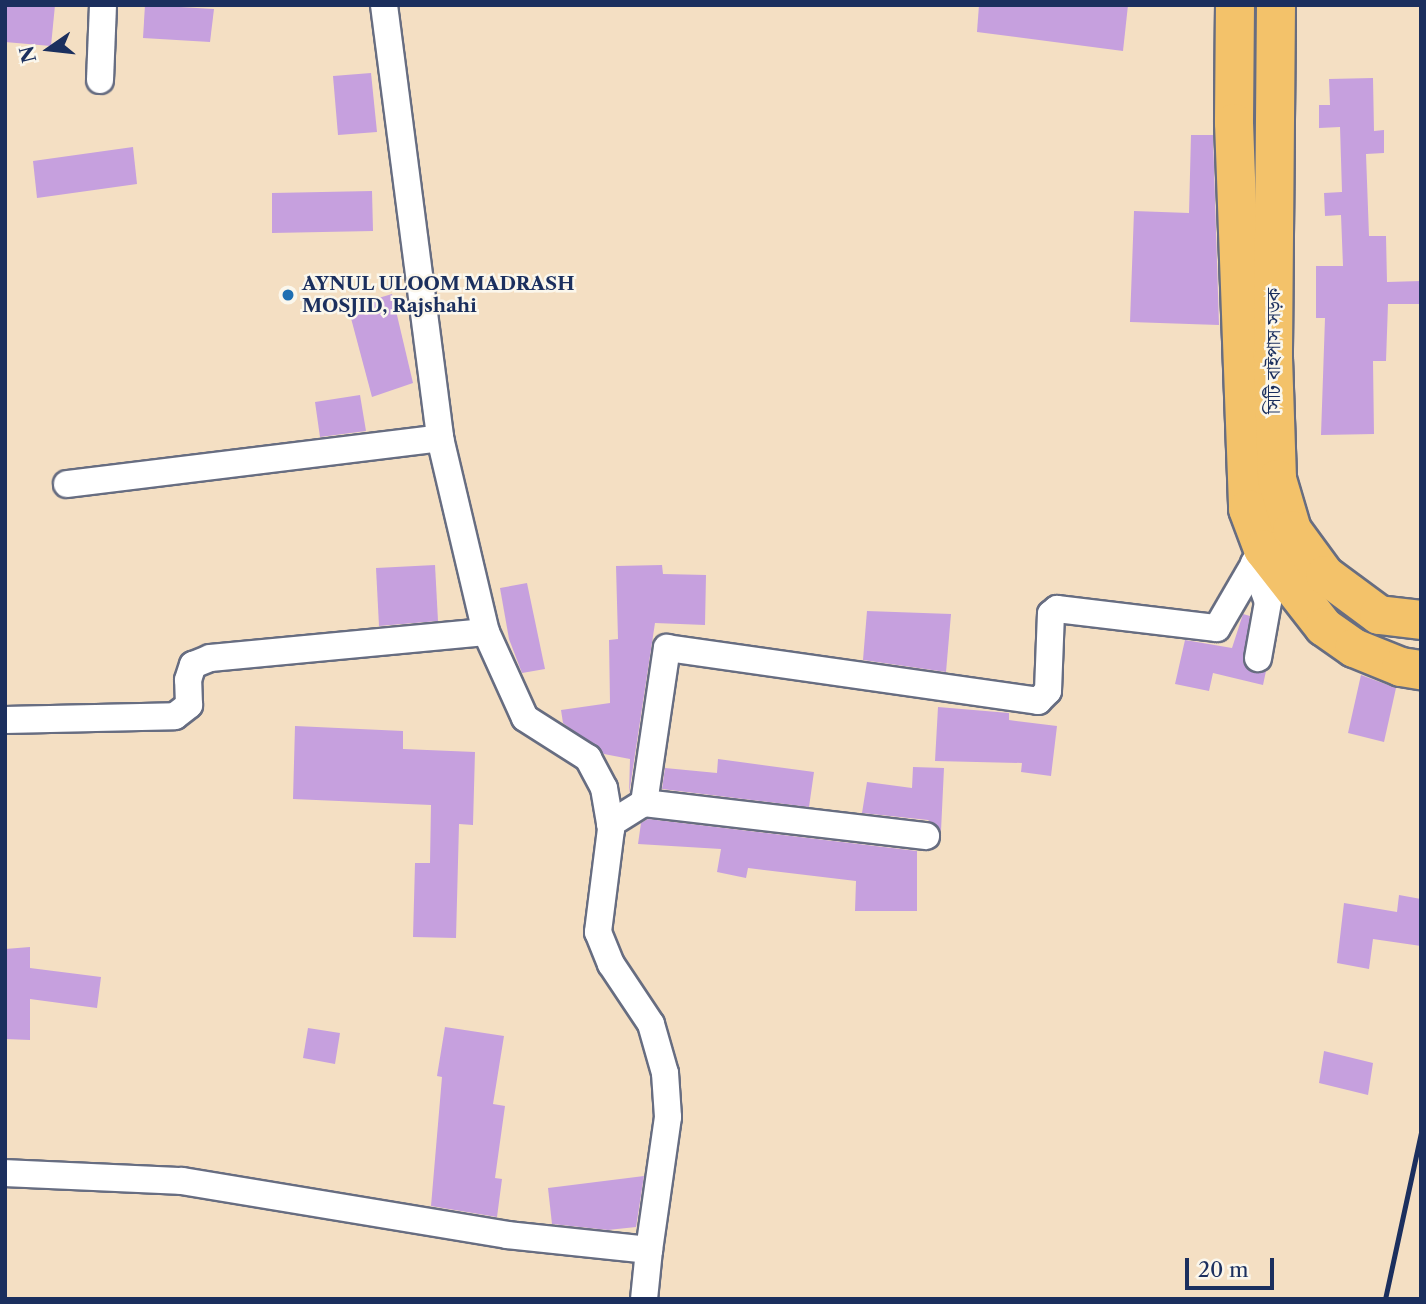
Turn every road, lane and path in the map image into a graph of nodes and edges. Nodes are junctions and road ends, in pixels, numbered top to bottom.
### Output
1 (103, 5) edge
2 (384, 5) edge
3 (1235, 5) edge
4 (1276, 5) edge
5 (100, 80) dead end
6 (440, 438) junction
7 (67, 484) dead end
8 (1258, 556) junction
9 (1421, 620) edge
10 (486, 632) junction
11 (1258, 658) dead end
12 (1421, 670) edge
13 (5, 720) edge
14 (644, 803) junction
15 (610, 824) junction
16 (926, 836) dead end
17 (5, 1174) edge
18 (649, 1250) junction
19 (644, 1299) edge

1 - 5 street
2 - 6 street
3 - 8 main road
4 - 9 main road, সিটি বাইপাস সড়ক
6 - 7 street
6 - 10 street
8 - 11 street
8 - 12 main road
8 - 14 street
10 - 13 street
10 - 15 street
14 - 15 street
14 - 16 street
15 - 18 street
17 - 18 street
18 - 19 street

